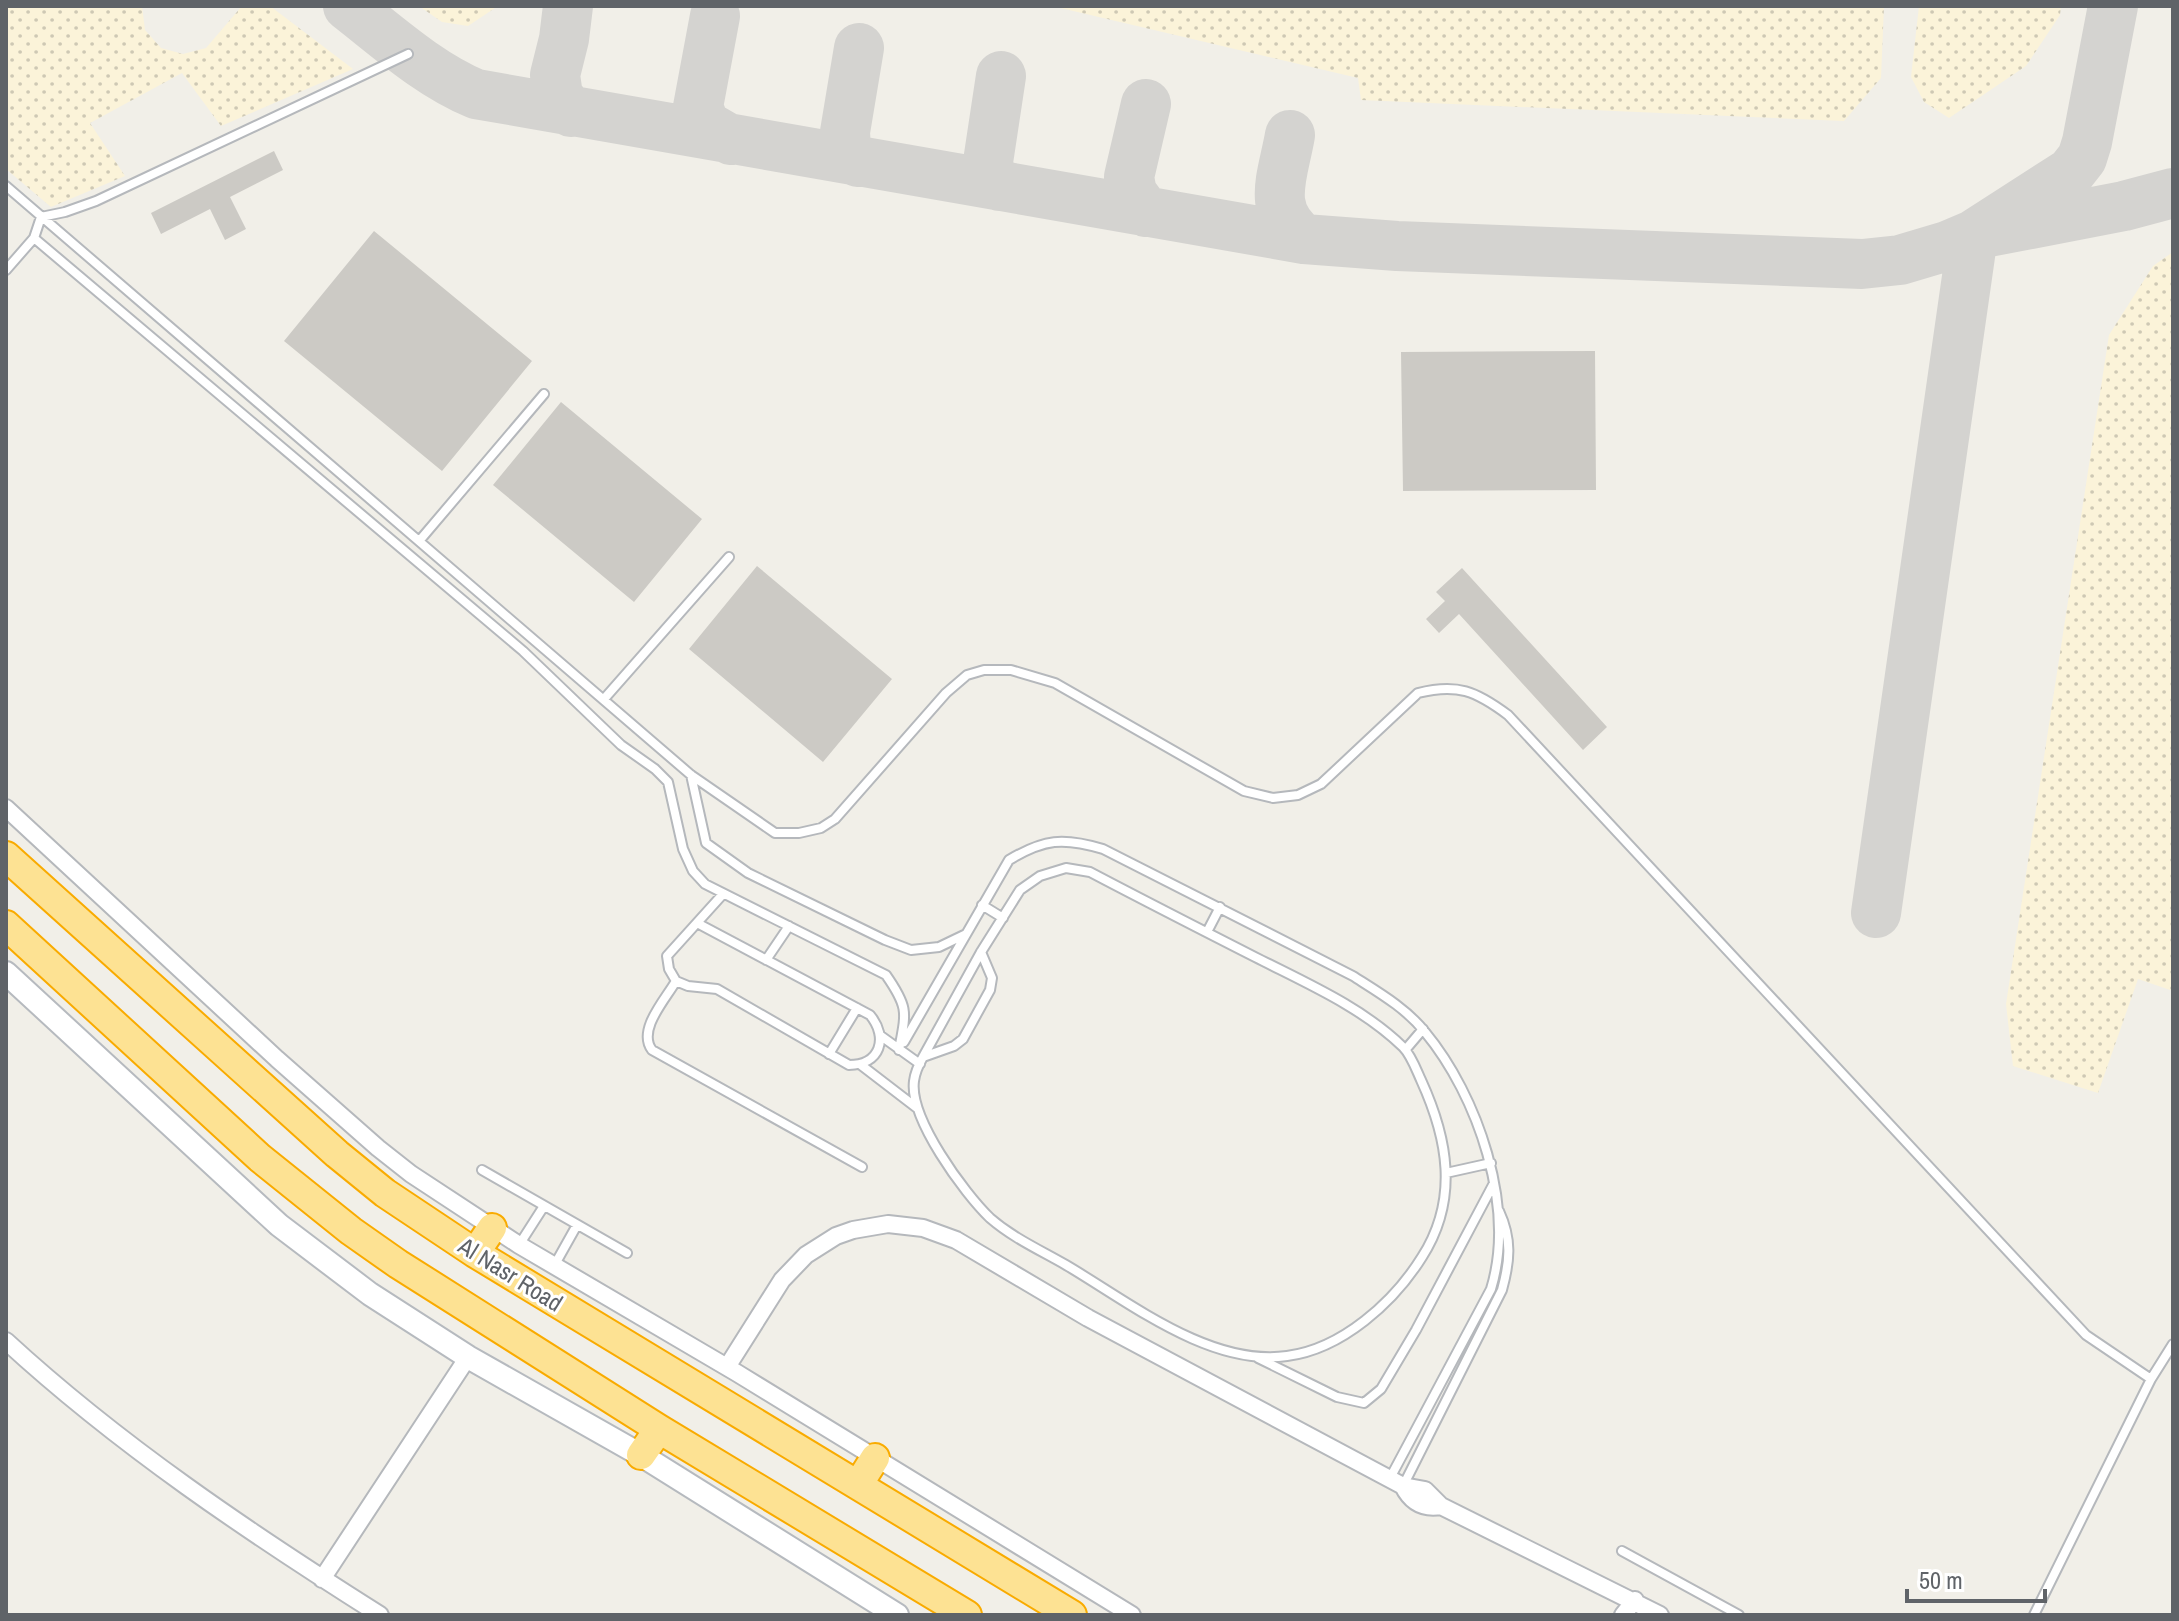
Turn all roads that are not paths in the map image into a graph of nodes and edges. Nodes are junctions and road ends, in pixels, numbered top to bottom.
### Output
1 (408, 54) dead end
2 (6, 186) edge
3 (41, 217) junction
4 (34, 238) junction
5 (6, 270) edge
6 (544, 394) dead end
7 (420, 540) junction
8 (729, 557) dead end
9 (604, 699) junction
10 (691, 775) junction
11 (6, 808) edge
12 (6, 856) edge
13 (723, 894) junction
14 (982, 905) junction
15 (1220, 907) junction
16 (1003, 918) junction
17 (697, 923) junction
18 (6, 925) edge
19 (789, 926) junction
20 (1207, 932) junction
21 (965, 934) junction
22 (981, 952) junction
23 (766, 960) junction
24 (6, 973) edge
25 (676, 981) junction
26 (857, 1008) junction
27 (1423, 1029) junction
28 (881, 1036) junction
29 (1406, 1049) junction
30 (899, 1050) junction
31 (829, 1054) junction
32 (921, 1060) junction
33 (861, 1065) junction
34 (917, 1108) junction
35 (1491, 1163) junction
36 (862, 1167) dead end
37 (482, 1170) dead end
38 (1446, 1173) junction
39 (1494, 1183) junction
40 (544, 1206) junction
41 (1497, 1206) junction
42 (577, 1225) junction
43 (492, 1228) junction
44 (519, 1245) junction
45 (475, 1253) junction
46 (627, 1253) dead end
47 (554, 1266) junction
48 (6, 1341) edge
49 (2173, 1344) edge
50 (1254, 1356) junction
51 (468, 1357) junction
52 (727, 1367) junction
53 (2151, 1379) junction
54 (659, 1429) junction
55 (641, 1455) junction
56 (875, 1458) junction
57 (1396, 1483) junction
58 (858, 1485) junction
59 (1622, 1551) dead end
60 (322, 1579) junction
61 (1635, 1600) junction
62 (380, 1615) edge
63 (897, 1615) edge
64 (967, 1615) edge
65 (1072, 1615) edge
66 (1132, 1615) edge
67 (1623, 1615) edge
68 (1660, 1615) edge
69 (1739, 1615) edge
70 (2034, 1615) edge

1 - 3 lane
2 - 3 lane
3 - 4 lane
3 - 7 lane
4 - 5 lane
4 - 13 lane
6 - 7 lane
7 - 9 lane
8 - 9 lane
9 - 10 lane
10 - 21 lane
10 - 53 lane
11 - 43 street
12 - 45 highway, Al Nasr Road
13 - 17 lane
13 - 19 lane
14 - 15 lane
14 - 16 lane
14 - 21 lane
15 - 20 lane
15 - 27 lane
16 - 20 lane
16 - 22 lane
17 - 23 lane
17 - 25 lane
18 - 54 highway
19 - 23 lane
19 - 30 lane
20 - 29 lane
21 - 30 lane
22 - 32 lane
22 - 32 lane
23 - 26 lane
24 - 51 street
25 - 31 lane
25 - 36 lane
26 - 28 lane
26 - 31 lane
27 - 29 lane
27 - 35 lane
28 - 30 lane
28 - 33 lane
29 - 38 lane
30 - 32 lane
31 - 33 lane
32 - 34 lane
33 - 34 lane
34 - 50 lane
35 - 38 lane
35 - 39 lane
37 - 40 lane
38 - 50 lane
39 - 41 lane
39 - 50 lane
40 - 42 lane
40 - 44 lane
41 - 57 lane
41 - 57 lane
42 - 46 lane
42 - 47 lane
43 - 44 street
43 - 45 highway
44 - 47 street
45 - 58 highway, Al Nasr Road
47 - 52 street
48 - 60 street
49 - 53 lane
51 - 55 street
51 - 60 street
52 - 56 street
52 - 57 street
53 - 70 lane
54 - 55 highway
54 - 64 highway
55 - 63 street
56 - 58 highway
56 - 66 street
57 - 61 street
58 - 65 highway, Al Nasr Road
59 - 69 lane
60 - 62 street
61 - 67 street
61 - 68 street

